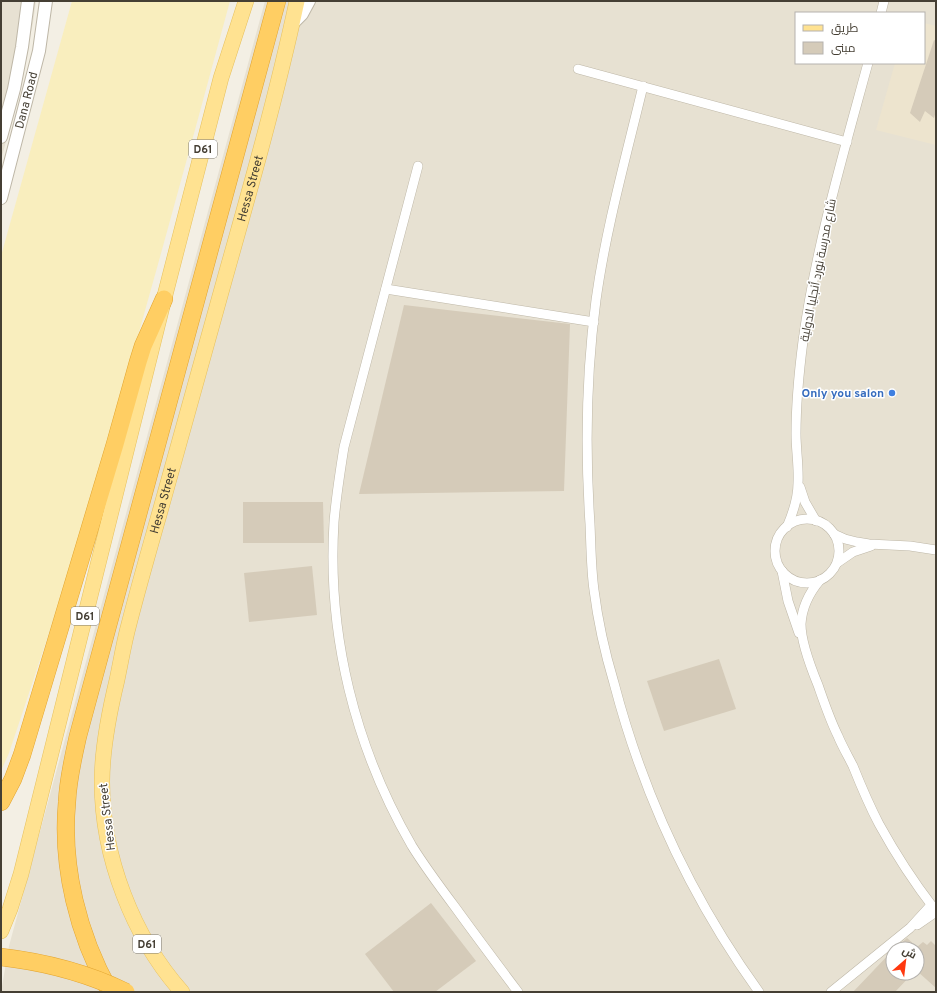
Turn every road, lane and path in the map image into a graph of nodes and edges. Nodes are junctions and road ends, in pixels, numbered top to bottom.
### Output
1 (28, 1) edge
2 (46, 1) edge
3 (246, 1) edge
4 (277, 1) edge
5 (297, 1) edge
6 (309, 1) edge
7 (884, 1) edge
8 (881, 12) edge
9 (292, 24) junction
10 (868, 64) edge
11 (578, 69) dead end
12 (643, 86) junction
13 (1, 137) edge
14 (847, 142) junction
15 (418, 166) dead end
16 (1, 198) edge
17 (386, 288) junction
18 (164, 299) junction
19 (594, 322) junction
20 (798, 482) junction
21 (816, 521) junction
22 (787, 527) junction
23 (834, 534) junction
24 (882, 544) junction
25 (936, 550) edge
26 (837, 563) junction
27 (782, 571) junction
28 (820, 580) junction
29 (804, 645) junction
30 (1, 802) edge
31 (934, 909) edge
32 (1, 931) edge
33 (1, 957) edge
34 (110, 992) edge
35 (126, 992) edge
36 (182, 992) edge
37 (518, 992) edge
38 (759, 992) edge
39 (831, 992) edge

1 - 13 street, Dana Road
2 - 16 street, Dana Road
3 - 18 main road, D61
4 - 34 highway
5 - 9 main road, Hessa Street / D61
6 - 9 street
7 - 8 street
9 - 36 main road, Hessa Street / D61
10 - 14 street, شارع مدرسة نورد أنجليا الدولية
11 - 12 street
12 - 14 street
12 - 19 street
14 - 20 street, شارع مدرسة نورد أنجليا الدولية
15 - 17 street
17 - 19 street
17 - 37 street
18 - 30 highway
18 - 32 main road, D61
19 - 38 street
20 - 21 street, شارع مدرسة نورد أنجليا الدولية
20 - 22 street, شارع مدرسة نورد أنجليا الدولية
21 - 22 street
21 - 23 street
22 - 27 street
23 - 24 street
23 - 26 street
24 - 25 street
24 - 26 street
26 - 28 street
27 - 28 street
27 - 29 street
28 - 29 street
29 - 31 street
31 - 39 street
33 - 35 highway, bridge

